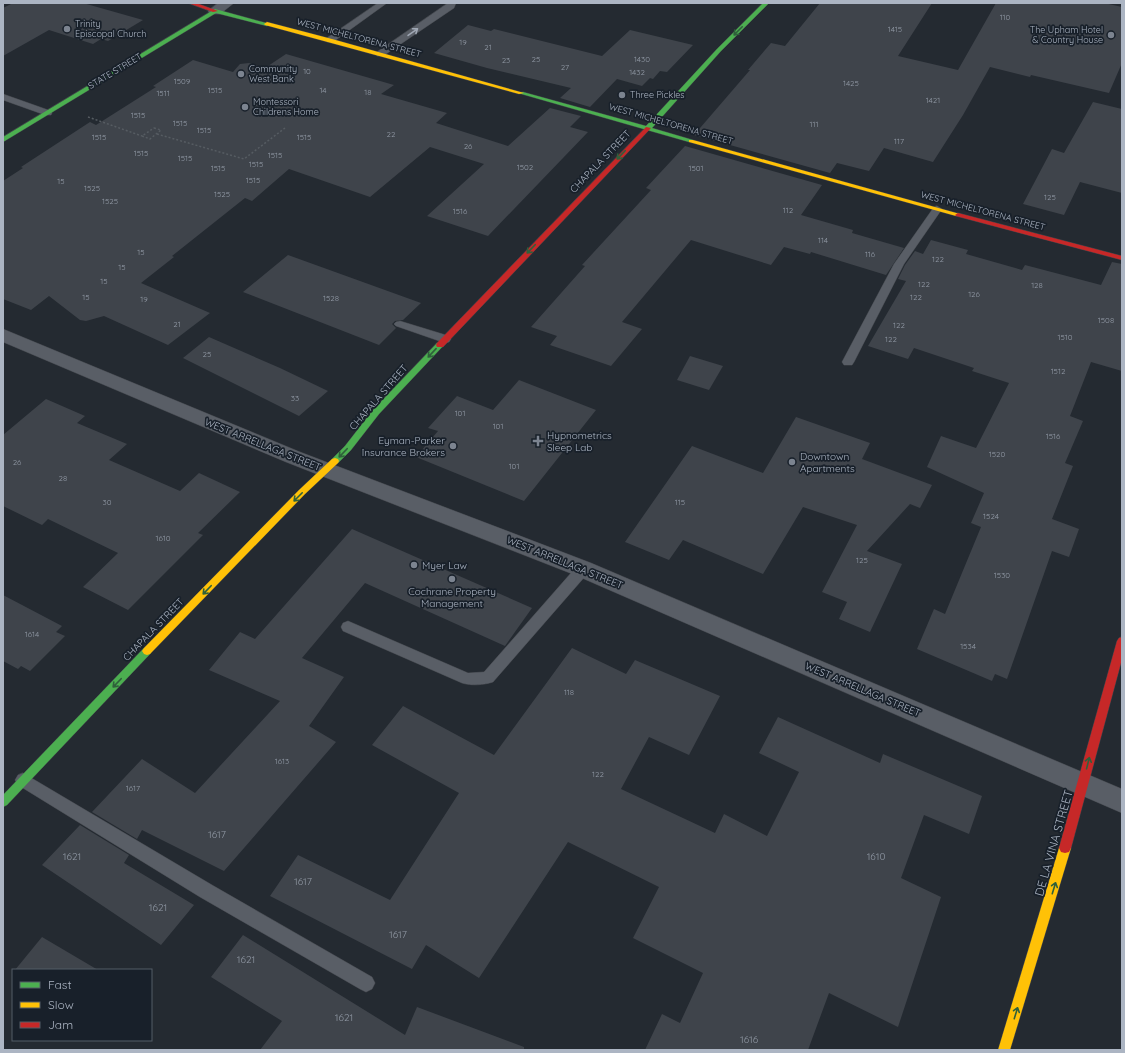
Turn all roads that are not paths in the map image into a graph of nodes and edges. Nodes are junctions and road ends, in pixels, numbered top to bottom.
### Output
1 (190, 3) edge
2 (227, 3) edge
3 (384, 3) edge
4 (452, 3) edge
5 (766, 3) edge
6 (215, 10) junction
7 (330, 40) junction
8 (380, 54) junction
9 (3, 97) edge
10 (48, 113) junction
11 (648, 128) junction
12 (3, 131) edge
13 (13, 134) junction
14 (3, 140) edge
15 (937, 209) junction
16 (1122, 258) edge
17 (400, 324) dead end
18 (3, 335) edge
19 (445, 339) junction
20 (848, 362) dead end
21 (326, 470) junction
22 (583, 569) junction
23 (348, 627) dead end
24 (1122, 641) edge
25 (23, 780) junction
26 (1082, 784) junction
27 (1122, 801) edge
28 (3, 802) edge
29 (366, 983) dead end
30 (1004, 1050) edge

1 - 6 main road, WEST MICHELTORENA STREET
2 - 6 street, STATE STREET
3 - 7 lane
8 -> 4 lane
5 -> 11 main road, CHAPALA STREET
6 - 7 main road, WEST MICHELTORENA STREET
6 - 10 main road, STATE STREET
7 - 8 main road, WEST MICHELTORENA STREET
8 - 11 main road, WEST MICHELTORENA STREET
9 - 10 lane
10 - 13 main road, STATE STREET
11 - 15 main road, WEST MICHELTORENA STREET
11 -> 19 main road, CHAPALA STREET
12 - 13 lane
13 - 14 main road, STATE STREET
15 - 16 main road, WEST MICHELTORENA STREET
15 - 20 lane
17 - 19 lane
18 - 21 street, WEST ARRELLAGA STREET
19 -> 21 main road, CHAPALA STREET
21 - 22 street, WEST ARRELLAGA STREET
21 -> 25 main road, CHAPALA STREET
22 - 23 lane
22 - 26 street, WEST ARRELLAGA STREET
26 -> 24 main road, DE LA VINA STREET
25 - 28 main road, CHAPALA STREET
25 - 29 lane
26 - 27 street, WEST ARRELLAGA STREET
30 -> 26 main road, DE LA VINA STREET

